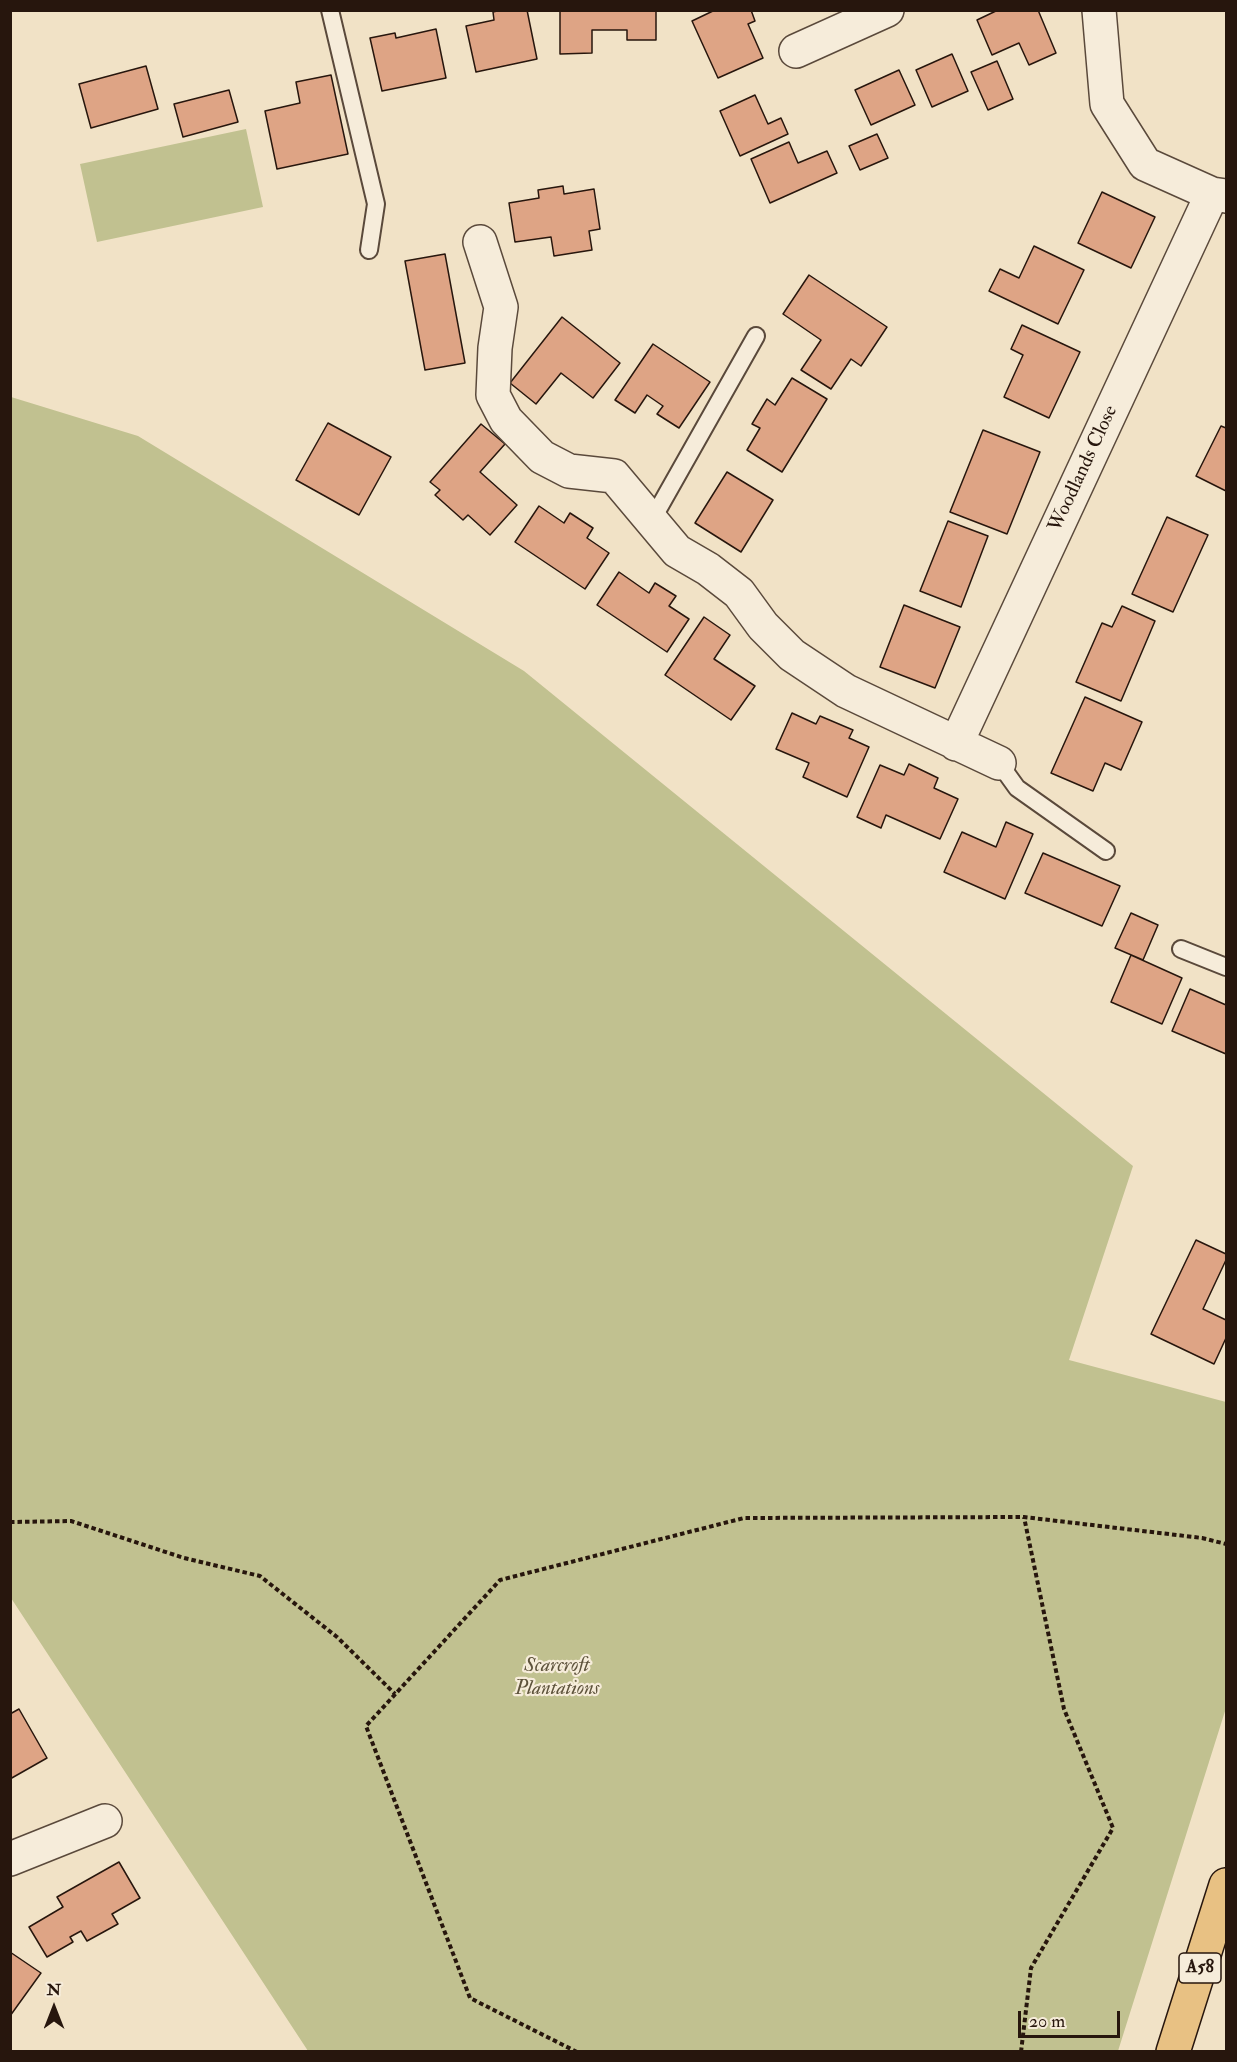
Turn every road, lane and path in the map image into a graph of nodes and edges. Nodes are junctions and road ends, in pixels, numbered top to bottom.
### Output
1 (330, 10) edge
2 (887, 10) edge
3 (1099, 10) edge
4 (796, 51) dead end
5 (1219, 195) edge
6 (480, 243) dead end
7 (369, 250) dead end
8 (756, 336) dead end
9 (652, 520) junction
10 (956, 744) junction
11 (999, 763) joint
12 (1106, 851) dead end
13 (1181, 949) dead end
14 (1227, 967) edge
15 (1024, 1517) junction
16 (10, 1522) edge
17 (1227, 1544) edge
18 (395, 1694) junction
19 (105, 1821) dead end
20 (10, 1859) edge
21 (1227, 1886) edge
22 (577, 2052) edge
23 (1021, 2052) edge
24 (1173, 2052) edge

1 - 7 lane
2 - 4 street
3 - 5 street
5 - 10 street, Woodlands Close
6 - 9 street
8 - 9 lane
9 - 10 street
10 - 11 street
11 - 12 lane
13 - 14 lane
15 - 17 path
15 - 18 path
15 - 23 path
16 - 18 path
18 - 22 path
19 - 20 street
21 - 24 main road, A58

